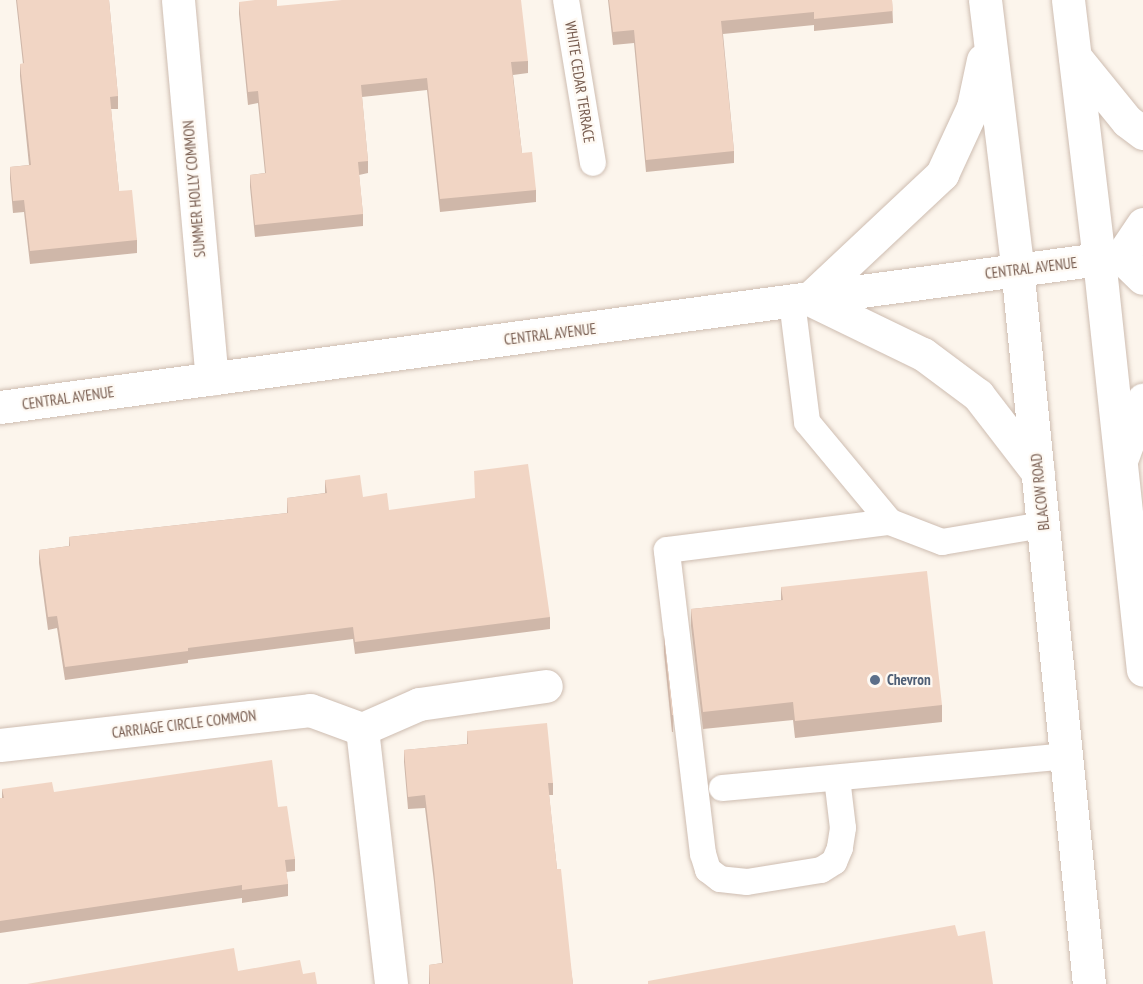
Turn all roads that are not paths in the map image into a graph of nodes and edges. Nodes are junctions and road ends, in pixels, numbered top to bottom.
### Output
1 (178, 0) edge
2 (566, 0) edge
3 (985, 0) edge
4 (1068, 0) edge
5 (989, 36) junction
6 (1075, 57) junction
7 (1143, 133) edge
8 (593, 163) dead end
9 (1143, 224) edge
10 (1099, 259) junction
11 (1017, 269) junction
12 (1143, 278) edge
13 (800, 300) junction
14 (212, 378) junction
15 (1143, 400) edge
16 (0, 407) edge
17 (1120, 462) junction
18 (1038, 473) junction
19 (1134, 493) edge
20 (890, 522) junction
21 (1043, 525) junction
22 (1143, 670) edge
23 (546, 686) dead end
24 (362, 729) junction
25 (1, 736) edge
26 (1066, 756) junction
27 (837, 778) junction
28 (722, 788) dead end
29 (391, 984) edge
30 (1089, 984) edge

1 - 14 main road, SUMMER HOLLY COMMON
2 - 8 lane, WHITE CEDAR TERRACE
3 - 5 main road, BLACOW ROAD
4 - 6 main road
5 - 11 main road, BLACOW ROAD
5 - 13 main road
6 - 7 main road
6 - 10 main road
9 - 12 main road
10 - 11 main road, CENTRAL AVENUE
10 - 17 main road
11 - 13 main road, CENTRAL AVENUE
11 - 18 main road, BLACOW ROAD
13 - 14 main road, CENTRAL AVENUE
13 - 18 main road
13 - 20 lane
14 - 16 main road, CENTRAL AVENUE
15 - 17 main road
17 - 19 main road
18 - 21 main road, BLACOW ROAD
19 - 22 main road
20 - 21 lane
20 - 27 lane
21 - 26 main road, BLACOW ROAD
23 - 24 main road
24 - 25 main road, CARRIAGE CIRCLE COMMON
24 - 29 main road
26 - 27 lane
26 - 30 main road, BLACOW ROAD
27 - 28 lane

